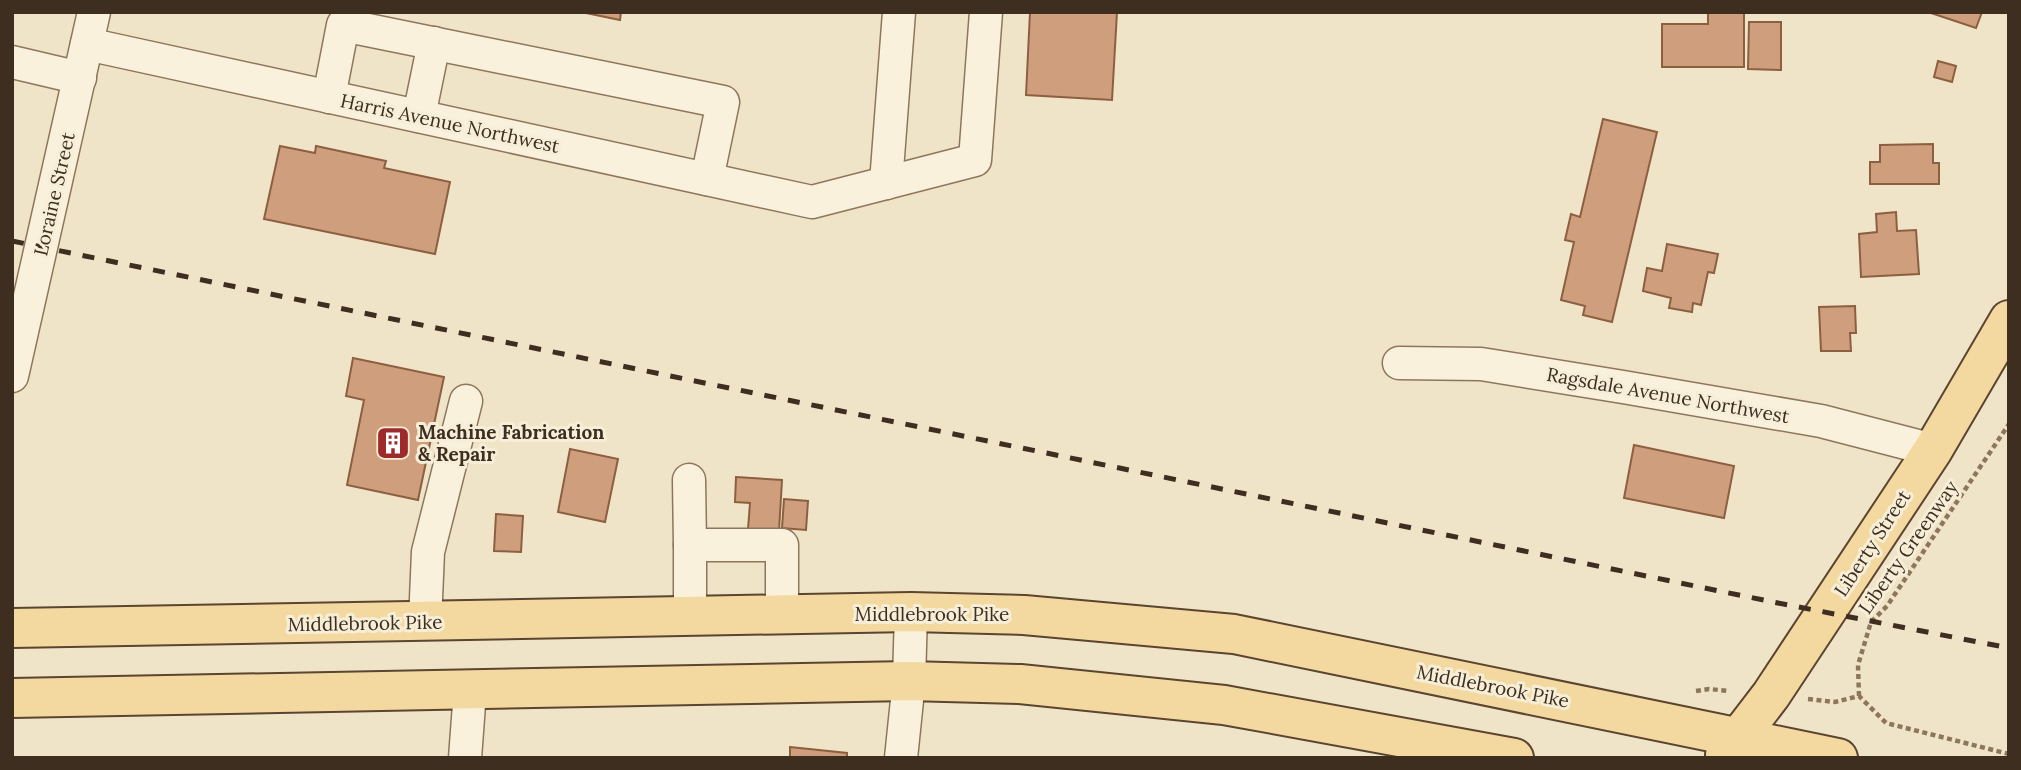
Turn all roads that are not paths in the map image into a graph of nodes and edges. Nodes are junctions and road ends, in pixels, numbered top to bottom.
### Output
1 (94, 12) edge
2 (899, 12) edge
3 (986, 12) edge
4 (434, 43) junction
5 (87, 44) junction
6 (12, 62) edge
7 (80, 78) junction
8 (329, 97) junction
9 (419, 116) junction
10 (707, 179) junction
11 (886, 183) junction
12 (21, 307) edge
13 (2009, 320) edge
14 (1399, 363) dead end
15 (12, 376) edge
16 (466, 401) dead end
17 (1933, 450) junction
18 (689, 480) dead end
19 (690, 545) junction
20 (911, 612) junction
21 (782, 614) junction
22 (690, 616) junction
23 (425, 622) junction
24 (12, 628) edge
25 (909, 681) junction
26 (471, 691) junction
27 (12, 698) edge
28 (1730, 747) edge
29 (465, 758) edge
30 (901, 758) edge
31 (1514, 758) edge
32 (1838, 758) edge

1 - 5 street, Loraine Street
2 - 11 street
3 - 11 street
4 - 8 street
4 - 9 street
4 - 10 street
5 - 7 street, Loraine Street
5 - 8 street, Harris Avenue Northwest
6 - 7 street
7 - 12 street, Loraine Street
8 - 9 street, Harris Avenue Northwest
9 - 10 street, Harris Avenue Northwest
10 - 11 street, Harris Avenue Northwest
12 - 15 street, Loraine Street
13 - 17 main road, Liberty Street
14 - 17 street, Ragsdale Avenue Northwest
16 - 23 street
17 - 28 main road, Liberty Street
18 - 19 street
19 - 21 street
19 - 22 street
20 - 21 main road, Middlebrook Pike
20 - 25 street
20 - 28 main road, Middlebrook Pike
21 - 22 main road, Middlebrook Pike
22 - 23 main road, Middlebrook Pike
23 - 24 main road, Middlebrook Pike
25 - 26 main road
25 - 30 street
25 - 31 main road
26 - 27 main road
26 - 29 street
28 - 32 main road, Middlebrook Pike

